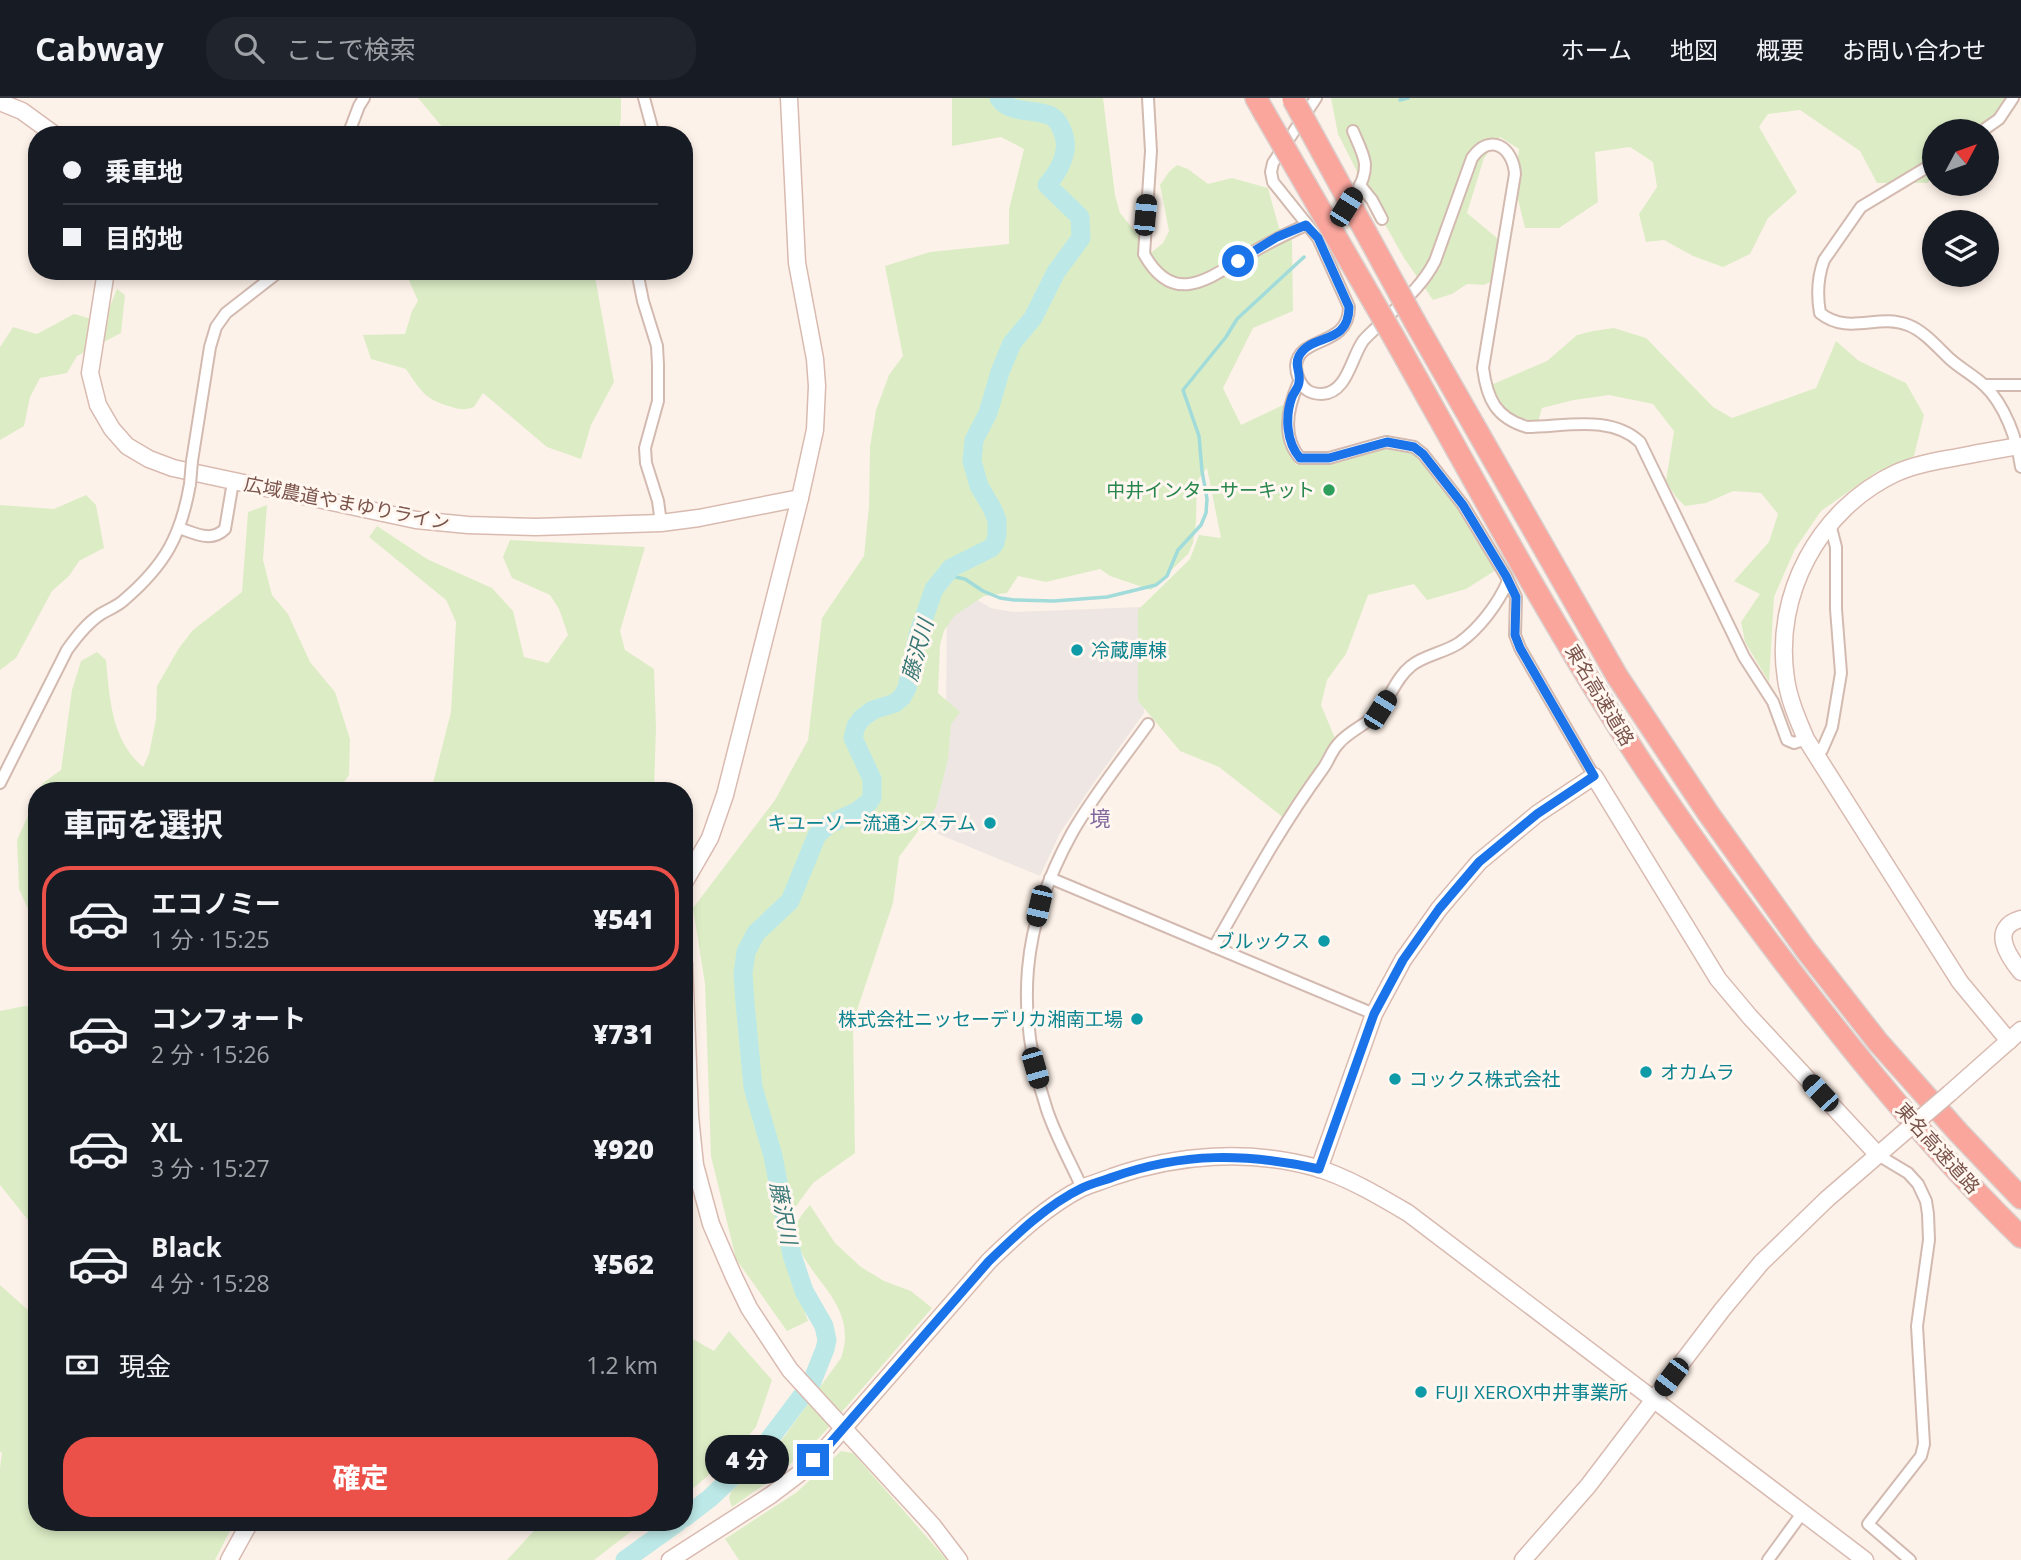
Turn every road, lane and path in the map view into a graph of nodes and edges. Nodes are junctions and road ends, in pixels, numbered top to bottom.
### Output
1 (363, 98) edge
2 (644, 98) edge
3 (789, 98) edge
4 (1148, 98) edge
5 (1315, 98) edge
6 (2013, 98) edge
7 (1292, 99) edge
8 (0, 102) edge
9 (1261, 106) edge
10 (1998, 119) edge
11 (43, 126) edge
12 (351, 126) edge
13 (652, 126) edge
14 (1353, 131) dead end
15 (1922, 170) edge
16 (1360, 185) junction
17 (1382, 219) dead end
18 (1306, 225) junction
19 (1318, 238) junction
20 (105, 280) edge
21 (268, 280) edge
22 (639, 280) edge
23 (1299, 382) junction
24 (1984, 385) junction
25 (2021, 385) edge
26 (2019, 446) edge
27 (2021, 467) edge
28 (233, 482) junction
29 (800, 498) junction
30 (661, 523) junction
31 (1830, 524) junction
32 (179, 528) junction
33 (1508, 581) junction
34 (1148, 724) dead end
35 (1806, 740) junction
36 (1815, 754) junction
37 (1594, 776) junction
38 (0, 783) edge
39 (693, 867) edge
40 (1050, 878) junction
41 (2021, 919) edge
42 (1214, 947) junction
43 (2021, 972) edge
44 (1374, 1014) junction
45 (2015, 1035) edge
46 (693, 1145) edge
47 (1878, 1155) junction
48 (1319, 1169) junction
49 (1082, 1188) junction
50 (2021, 1198) edge
51 (2021, 1237) edge
52 (1655, 1399) junction
53 (837, 1422) junction
54 (1803, 1512) junction
55 (245, 1531) edge
56 (229, 1560) edge
57 (670, 1560) edge
58 (959, 1560) edge
59 (1523, 1560) edge
60 (1768, 1560) edge
61 (1865, 1560) edge
62 (1910, 1560) edge

1 - 12 street
2 - 13 street
3 - 29 street
4 - 18 street
5 - 18 street
6 - 10 street
7 - 50 highway, 東名高速道路, bridge
8 - 11 street
9 - 51 highway, 東名高速道路, bridge
14 - 16 street
15 - 24 street
16 - 17 street
16 - 19 street
18 - 19 street
19 - 23 street
20 - 28 street, 広域農道やまゆりライン
21 - 32 street, bridge
22 - 30 street
23 - 33 street
23 - 35 street
24 - 25 street
24 - 26 street
26 - 27 street
26 - 31 street
28 - 30 street, 広域農道やまゆりライン
28 - 32 street
29 - 30 street, 広域農道やまゆりライン
29 - 39 street
31 - 35 street
31 - 36 street
32 - 38 street
33 - 37 street
33 - 42 street
34 - 40 street
35 - 36 street
36 - 45 street
37 - 44 street
37 - 47 street
40 - 42 street
40 - 49 street
41 - 43 street
42 - 44 street
44 - 48 street
45 - 47 street, bridge
46 - 53 street
47 - 52 street
47 - 62 street
48 - 49 street
48 - 52 street
49 - 53 street
52 - 54 street
52 - 59 street
53 - 57 street
53 - 58 street
54 - 60 street
54 - 61 street
55 - 56 street

